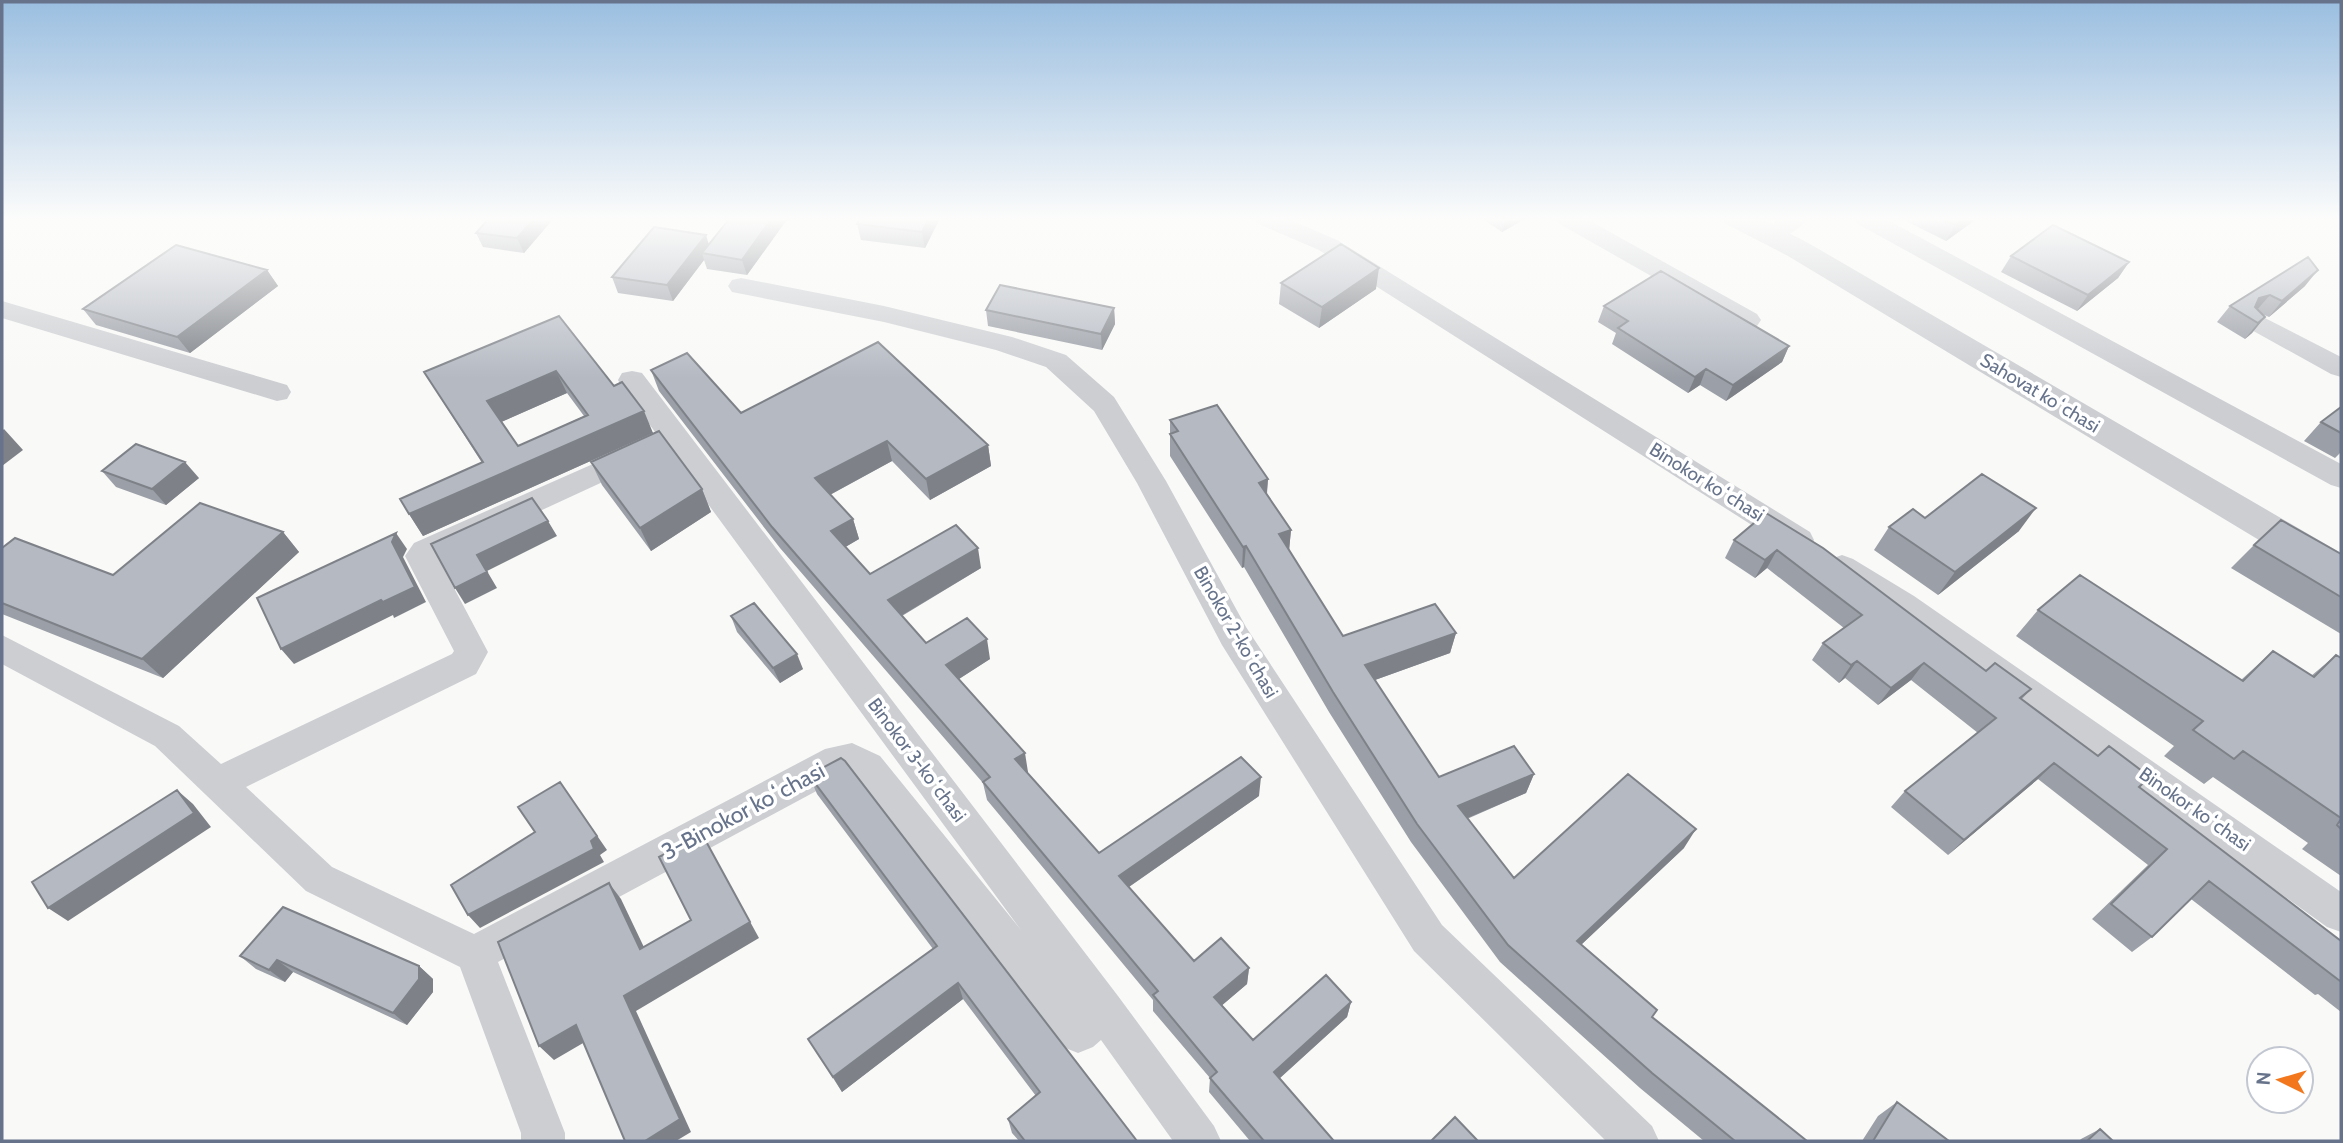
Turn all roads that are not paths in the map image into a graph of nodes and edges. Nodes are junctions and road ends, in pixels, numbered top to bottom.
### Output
1 (1370, 271) edge
2 (1662, 271) edge
3 (1855, 271) edge
4 (1963, 271) edge
5 (741, 286) dead end
6 (2, 310) edge
7 (1748, 320) edge
8 (2257, 322) edge
9 (2341, 368) edge
10 (632, 380) dead end
11 (277, 392) dead end
12 (675, 437) junction
13 (2341, 477) edge
14 (2341, 571) edge
15 (2, 648) edge
16 (218, 783) junction
17 (2341, 914) edge
18 (475, 954) junction
19 (1104, 1010) junction
20 (543, 1141) edge
21 (1199, 1141) edge
22 (1637, 1141) edge

1 - 17 street, Binokor koʻchasi
2 - 7 street
3 - 14 street, Sahovat koʻchasi
4 - 13 street
5 - 22 street, Binokor 2-koʻchasi
6 - 11 street
8 - 9 street
10 - 12 street, Binokor 3-koʻchasi
12 - 16 street
12 - 19 street, Binokor 3-koʻchasi
15 - 16 street
16 - 18 street
18 - 19 street, 3-Binokor koʻchasi
18 - 20 street
19 - 21 street, Binokor 3-koʻchasi

